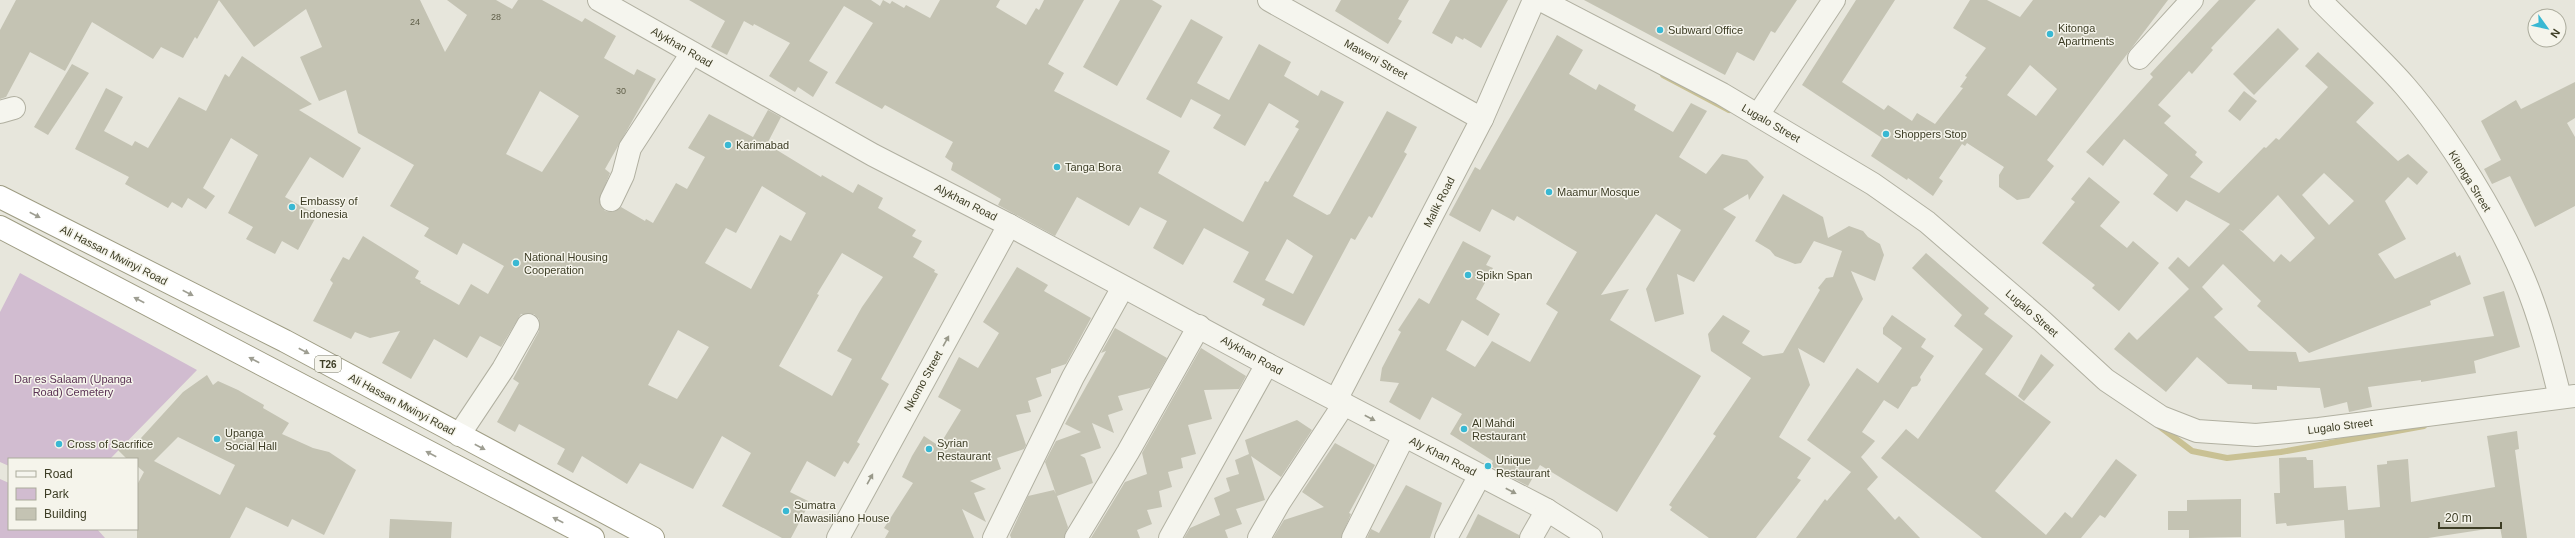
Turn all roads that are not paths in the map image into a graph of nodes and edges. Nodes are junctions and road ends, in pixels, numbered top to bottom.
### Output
1 (599, 0) edge
2 (1269, 0) edge
3 (1534, 0) edge
4 (1541, 0) edge
5 (1834, 0) edge
6 (2192, 0) edge
7 (2320, 0) edge
8 (692, 53) junction
9 (2139, 58) dead end
10 (1758, 115) junction
11 (1482, 119) junction
12 (0, 197) edge
13 (611, 200) dead end
14 (1009, 224) junction
15 (0, 228) edge
16 (1123, 287) junction
17 (528, 325) dead end
18 (1199, 326) junction
19 (1267, 364) junction
20 (2567, 396) edge
21 (1340, 402) junction
22 (459, 435) junction
23 (1404, 436) junction
24 (1480, 475) junction
25 (1547, 510) junction
26 (593, 538) edge
27 (653, 538) edge
28 (838, 538) edge
29 (994, 538) edge
30 (1076, 538) edge
31 (1170, 538) edge
32 (1259, 538) edge
33 (1353, 538) edge
34 (1446, 538) edge
35 (1532, 538) edge
36 (1591, 538) edge

1 - 8 street, Alykhan Road
2 - 11 street, Maweni Street
3 - 11 street, Malik Road
4 - 10 street, Lugalo Street
5 - 10 street
6 - 9 street
7 - 20 street, Kitonga Street
8 - 13 street
8 - 14 street, Alykhan Road
10 - 20 street, Lugalo Street
11 - 21 street, Malik Road
12 -> 22 highway, Ali Hassan Mwinyi Road / T26
14 - 16 street, Alykhan Road
28 -> 14 street, Nkomo Street
26 -> 15 highway
16 - 18 street, Alykhan Road
16 - 29 street
17 - 22 street
18 - 19 street, Alykhan Road
18 - 30 street
19 - 21 street, Alykhan Road
19 - 31 street
21 -> 23 street, Aly Khan Road
21 - 32 street, Malik Road
22 -> 27 highway, Ali Hassan Mwinyi Road / T26
23 - 24 street, Aly Khan Road
23 - 33 street
24 -> 25 street, Aly Khan Road
24 - 34 street
25 - 35 street
25 - 36 street, Aly Khan Road

